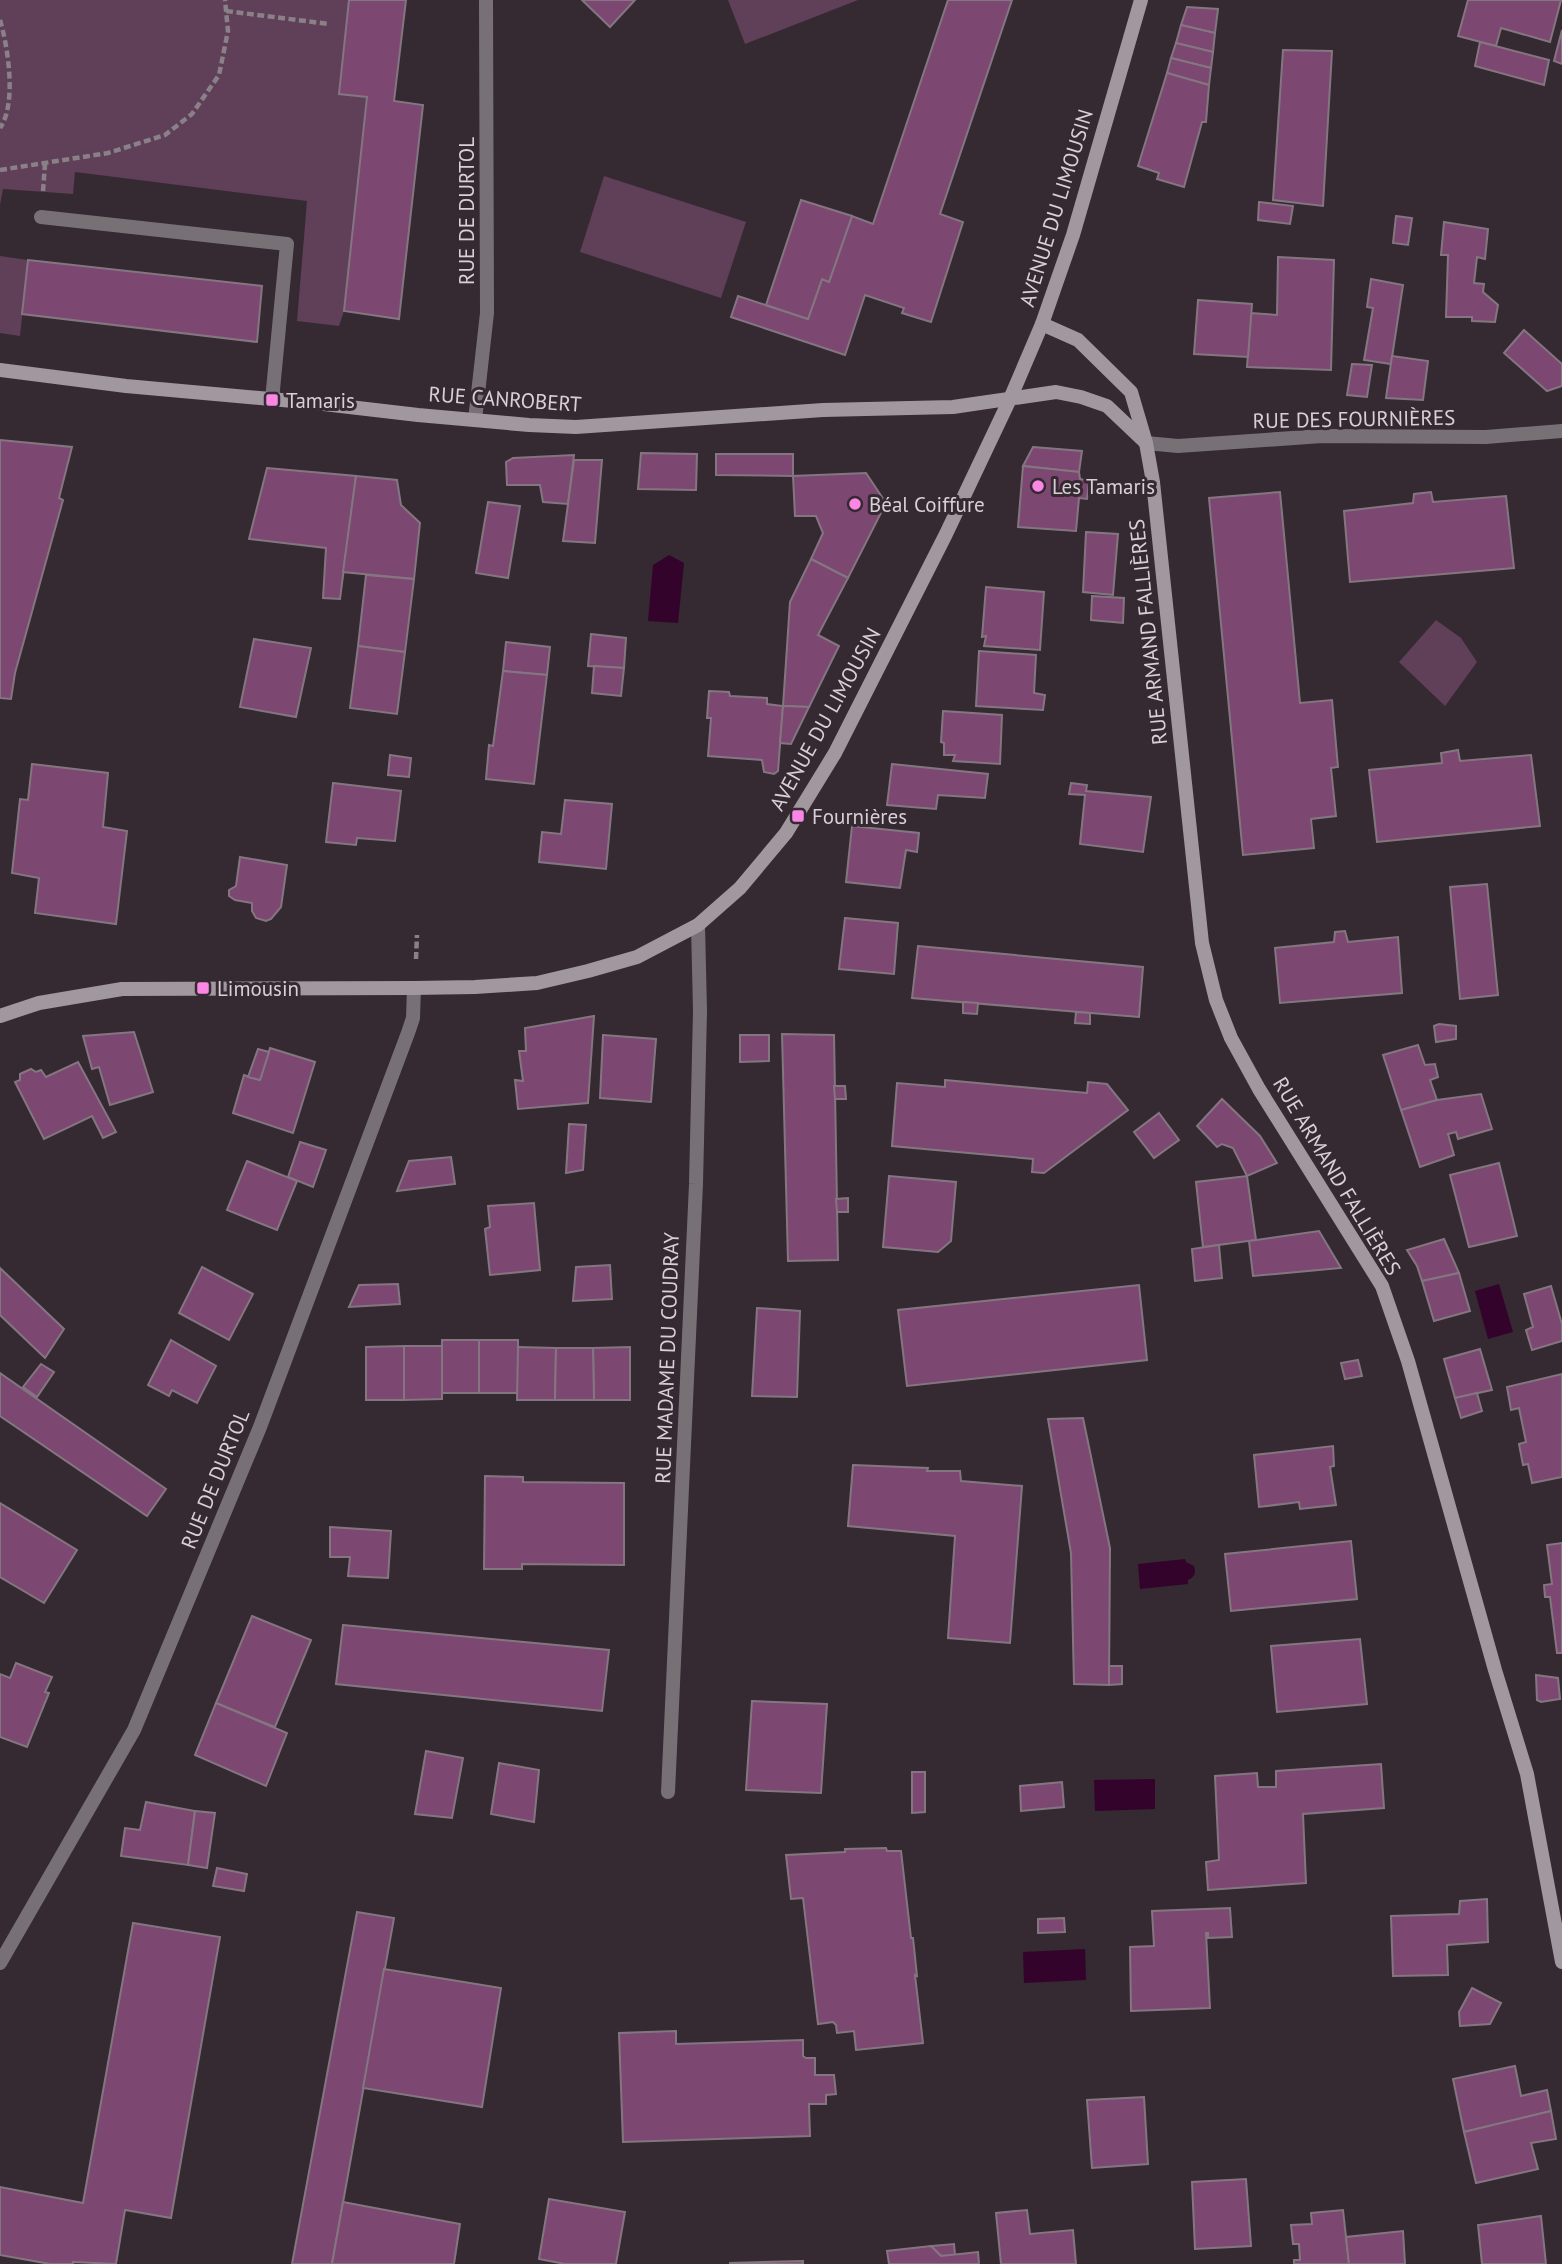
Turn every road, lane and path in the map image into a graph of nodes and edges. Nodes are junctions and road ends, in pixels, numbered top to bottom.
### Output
1 (225, 0) edge
2 (486, 0) edge
3 (1141, 0) edge
4 (226, 11) junction
5 (0, 20) edge
6 (330, 24) dead end
7 (0, 128) edge
8 (0, 170) edge
9 (41, 217) dead end
10 (1042, 324) junction
11 (0, 370) edge
12 (1010, 399) junction
13 (272, 400) junction
14 (475, 420) junction
15 (1562, 430) edge
16 (1146, 443) junction
17 (698, 925) junction
18 (414, 988) junction
19 (0, 1016) edge
20 (668, 1793) dead end
21 (1562, 1962) edge
22 (0, 1964) edge

1 - 4 path
2 - 14 street, RUE DE DURTOL
3 - 10 street, AVENUE DU LIMOUSIN
4 - 6 path
4 - 8 path
5 - 7 path
9 - 13 street
10 - 12 street, AVENUE DU LIMOUSIN
10 - 16 street, RUE ARMAND FALLIÈRES
11 - 13 street, RUE CANROBERT
12 - 14 street, RUE CANROBERT
12 - 16 street
12 - 17 street, AVENUE DU LIMOUSIN
13 - 14 street, RUE CANROBERT
15 - 16 street, RUE DES FOURNIÈRES
16 - 21 street, RUE ARMAND FALLIÈRES
17 - 18 street, AVENUE DU LIMOUSIN
17 - 20 street, RUE MADAME DU COUDRAY
18 - 19 street, AVENUE DU LIMOUSIN
18 - 22 street, RUE DE DURTOL

